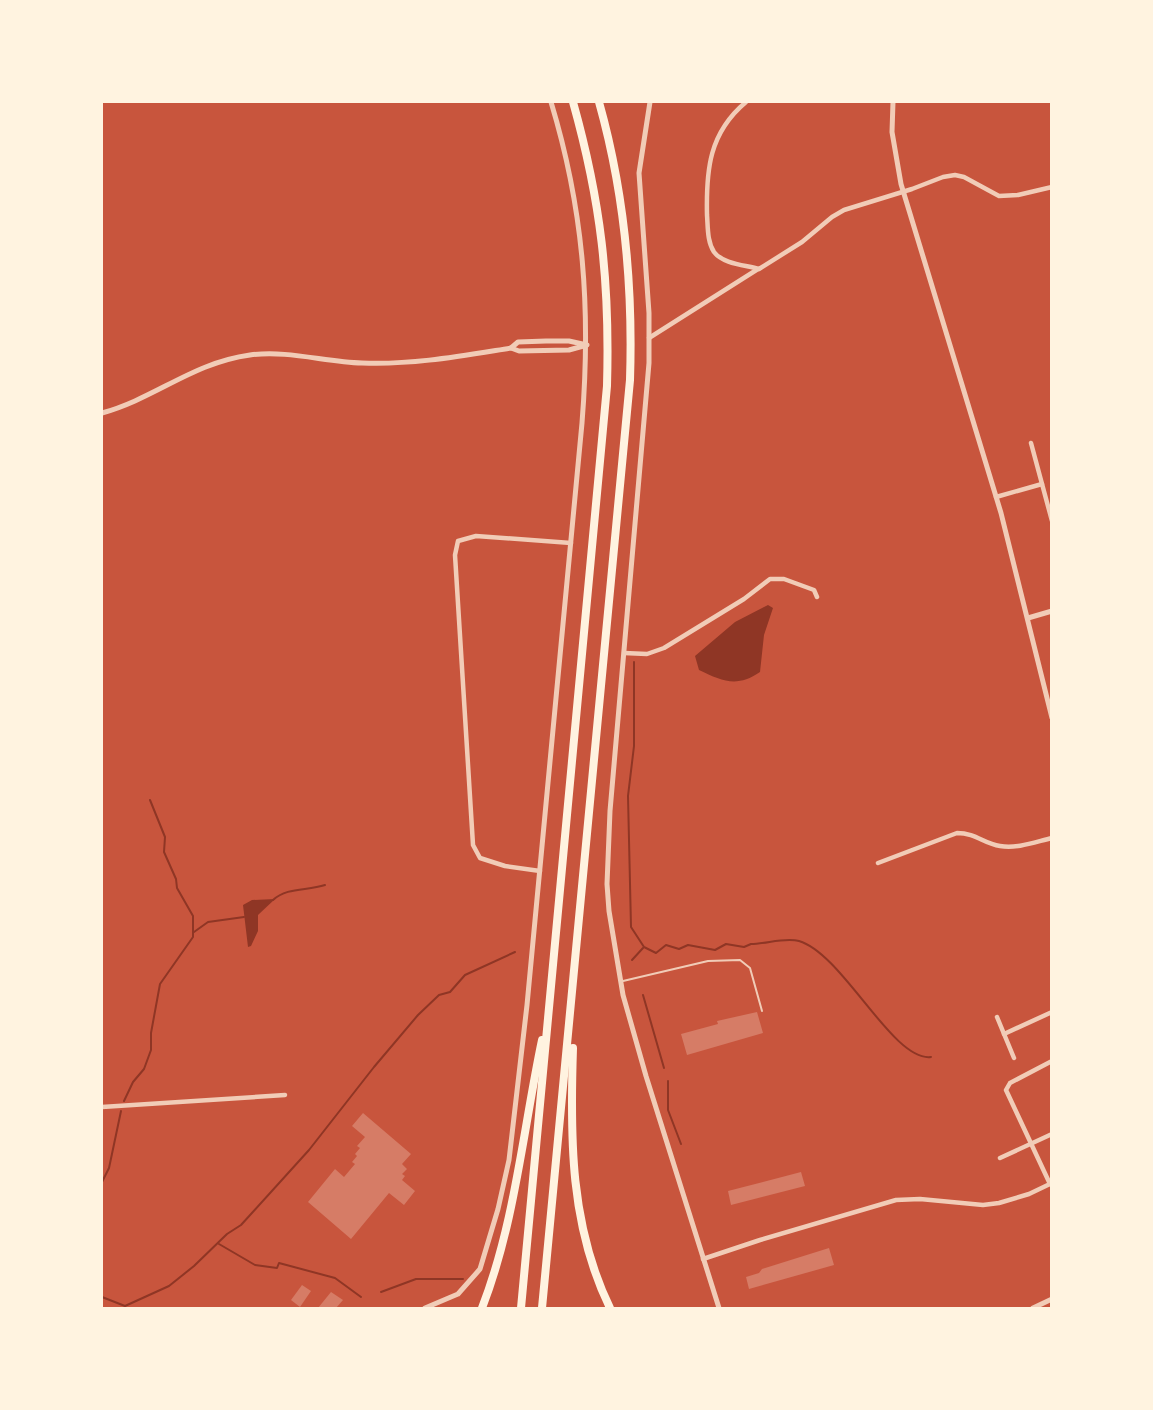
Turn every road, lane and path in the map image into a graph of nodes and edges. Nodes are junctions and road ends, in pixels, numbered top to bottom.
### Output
1 (551, 102) edge
2 (573, 102) edge
3 (599, 102) edge
4 (650, 102) edge
5 (746, 102) edge
6 (893, 102) edge
7 (1052, 187) edge
8 (904, 191) junction
9 (759, 269) junction
10 (649, 338) junction
11 (587, 345) junction
12 (102, 413) edge
13 (1031, 443) dead end
14 (1042, 484) junction
15 (996, 497) junction
16 (1052, 521) edge
17 (570, 543) junction
18 (817, 597) dead end
19 (1052, 611) edge
20 (1028, 618) junction
21 (624, 653) junction
22 (1052, 718) edge
23 (1052, 838) edge
24 (878, 863) dead end
25 (540, 871) junction
26 (575, 976) junction
27 (620, 982) junction
28 (550, 1003) junction
29 (762, 1011) dead end
30 (1052, 1012) edge
31 (997, 1017) dead end
32 (1004, 1034) junction
33 (1014, 1058) dead end
34 (1052, 1061) edge
35 (285, 1096) dead end
36 (102, 1107) edge
37 (1052, 1134) edge
38 (1031, 1144) junction
39 (1000, 1158) dead end
40 (1051, 1184) edge
41 (703, 1259) junction
42 (1052, 1299) edge
43 (425, 1308) edge
44 (482, 1308) edge
45 (520, 1308) edge
46 (542, 1308) edge
47 (610, 1308) edge
48 (719, 1308) edge
49 (1032, 1308) edge

1 - 11 street
2 - 28 highway
3 - 26 highway
4 - 10 street
5 - 9 street
6 - 8 street
7 - 8 street
8 - 9 street
8 - 15 street
9 - 10 street
10 - 21 street
11 - 12 street
11 - 17 street
13 - 14 street
14 - 15 street
14 - 16 street
15 - 20 street
17 - 25 street
17 - 25 street
18 - 21 street
19 - 20 street
20 - 22 street
21 - 27 street
23 - 24 street
25 - 43 street
26 - 46 highway
26 - 47 highway
27 - 29 lane
27 - 41 street
28 - 44 highway
28 - 45 highway
30 - 32 street
31 - 32 street
32 - 33 street
34 - 38 street
35 - 36 street
37 - 38 street
38 - 39 street
38 - 40 street
40 - 41 street
41 - 48 street
42 - 49 street

